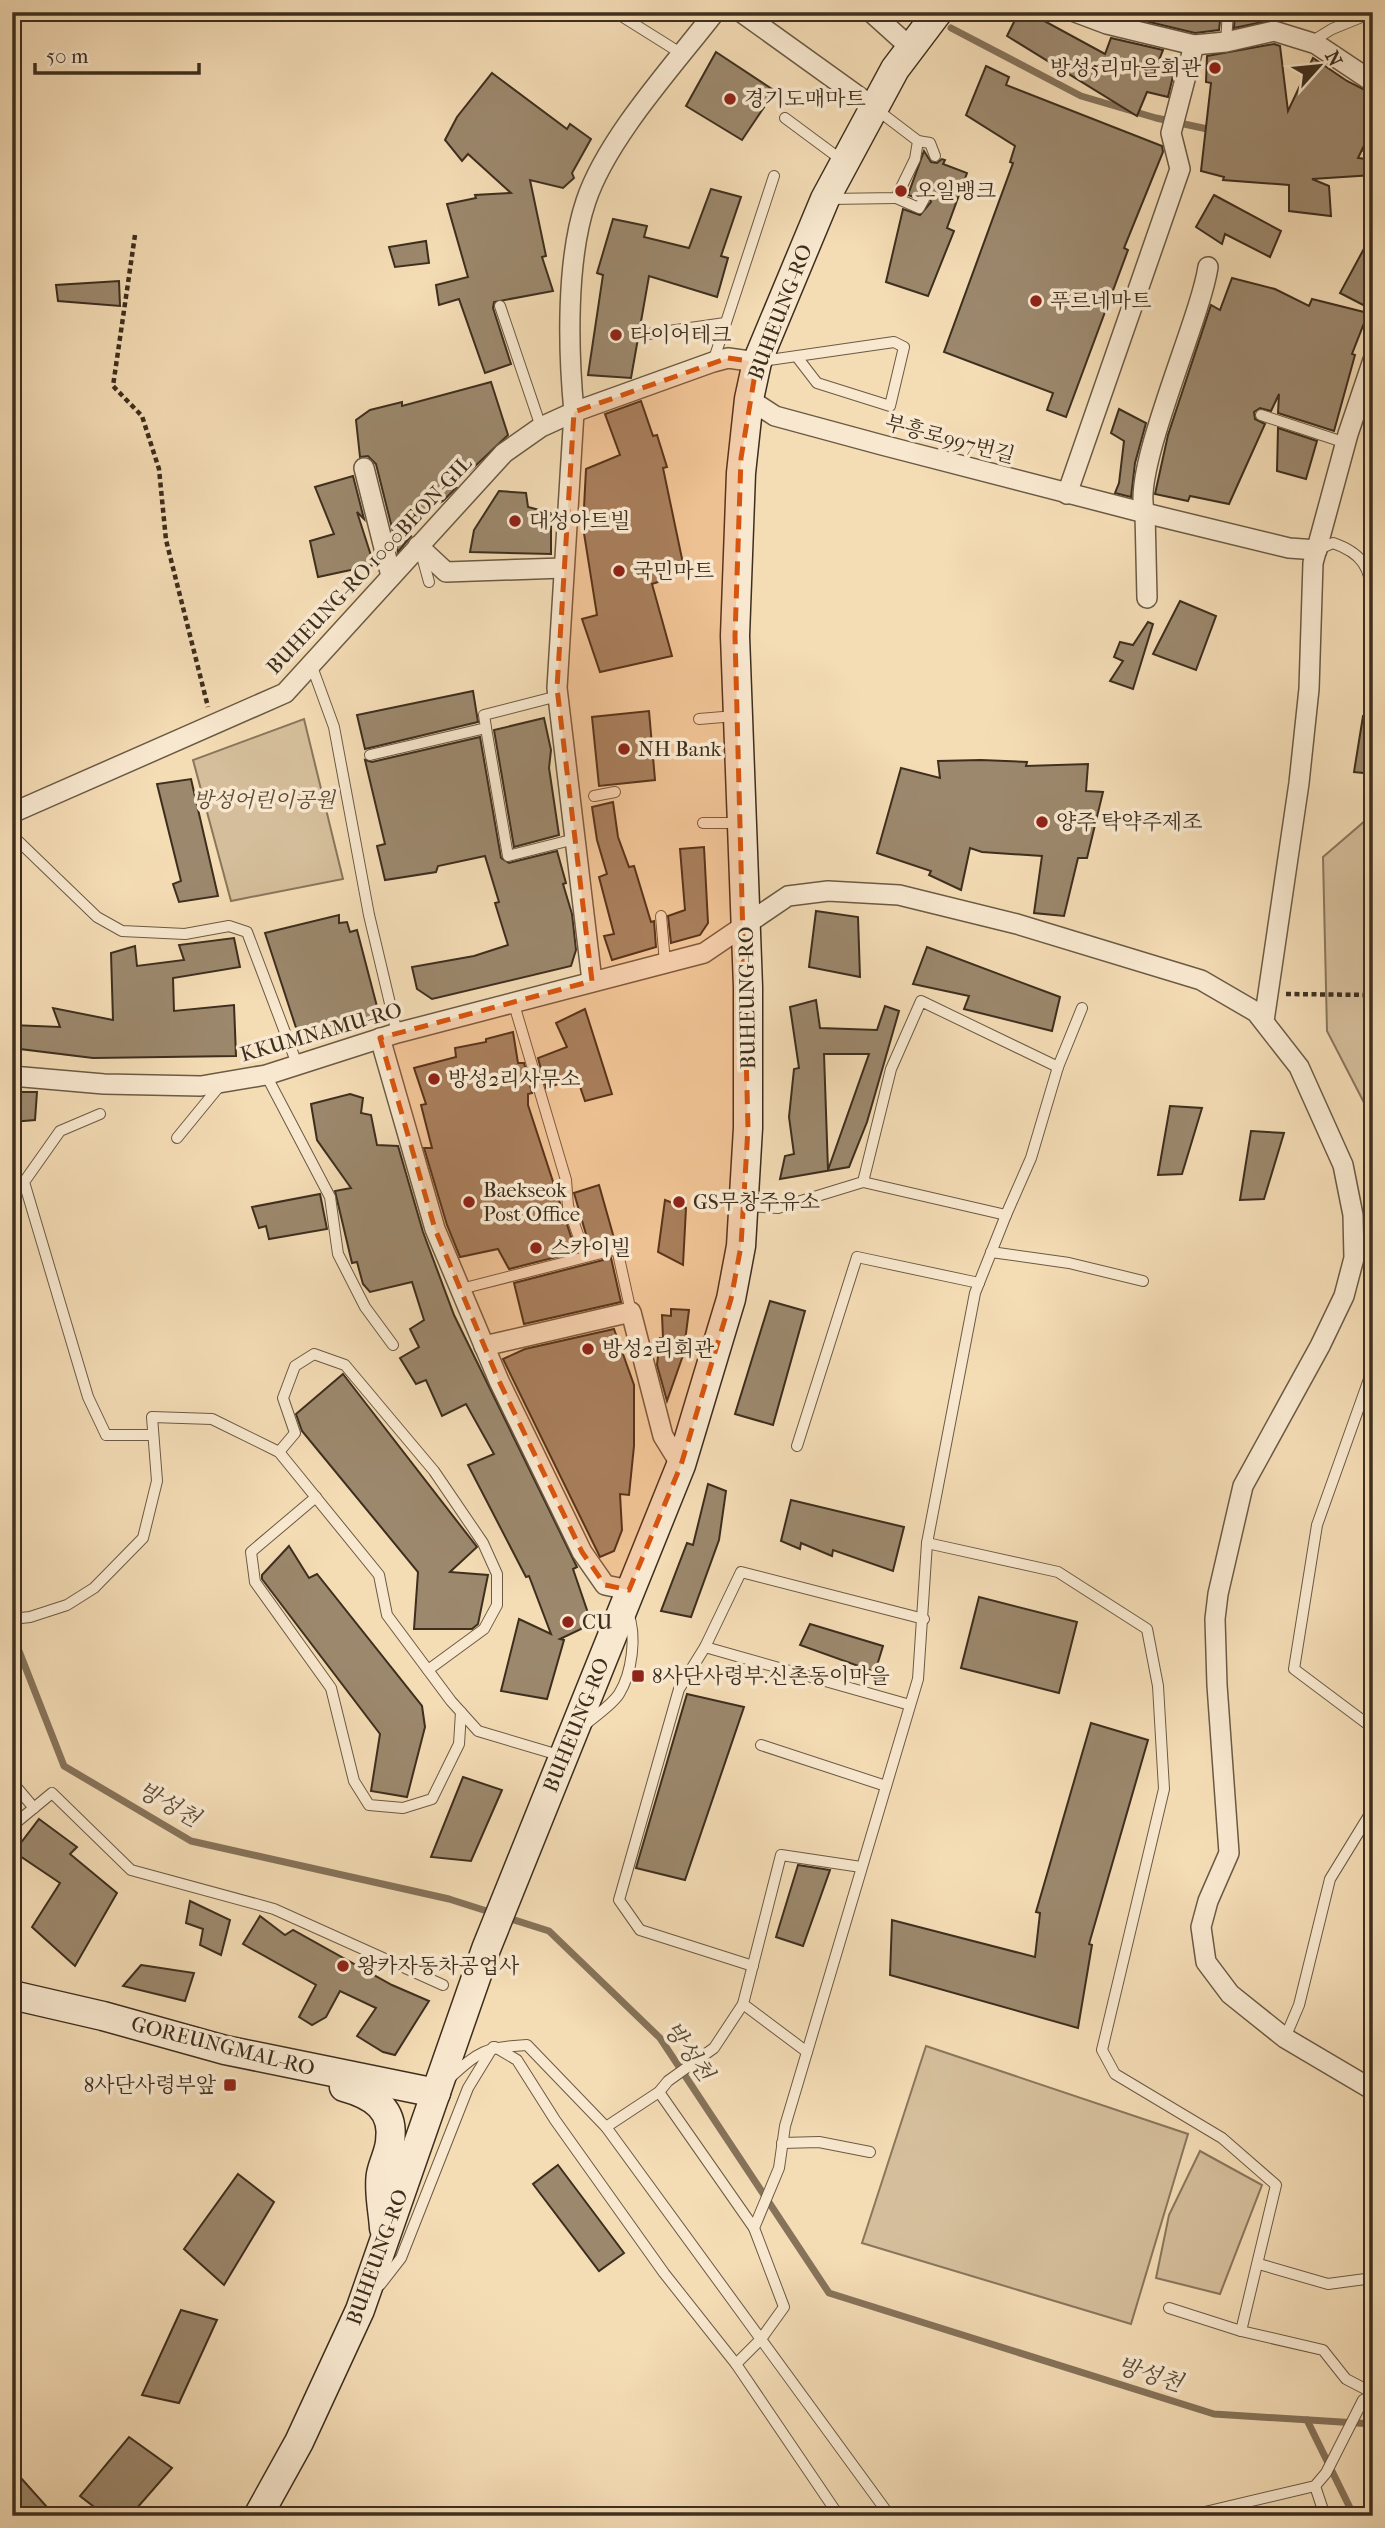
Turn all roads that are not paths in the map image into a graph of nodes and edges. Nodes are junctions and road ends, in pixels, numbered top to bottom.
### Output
1 (615, 12) edge
2 (715, 12) edge
3 (741, 12) edge
4 (871, 12) edge
5 (938, 12) edge
6 (1075, 12) edge
7 (1228, 12) edge
8 (1364, 16) dead end
9 (1226, 42) junction
10 (1311, 43) junction
11 (1194, 45) junction
12 (912, 49) junction
13 (683, 54) junction
14 (1373, 82) edge
15 (876, 109) junction
16 (785, 118) dead end
17 (918, 141) junction
18 (935, 156) dead end
19 (846, 164) junction
20 (774, 176) dead end
21 (896, 198) junction
22 (825, 199) junction
23 (924, 199) dead end
24 (1208, 267) dead end
25 (500, 306) dead end
26 (725, 323) junction
27 (648, 334) dead end
28 (797, 357) junction
29 (1373, 360) edge
30 (713, 362) junction
31 (757, 362) junction
32 (749, 399) junction
33 (574, 412) junction
34 (1262, 415) dead end
35 (541, 427) junction
36 (1346, 443) junction
37 (364, 468) dead end
38 (1067, 494) junction
39 (1144, 513) junction
40 (418, 546) junction
41 (1317, 550) junction
42 (564, 568) junction
43 (391, 576) junction
44 (429, 582) dead end
45 (1373, 597) edge
46 (1147, 598) dead end
47 (311, 664) junction
48 (558, 696) junction
49 (739, 715) junction
50 (699, 719) dead end
51 (486, 727) junction
52 (370, 755) dead end
53 (615, 792) dead end
54 (594, 796) dead end
55 (12, 813) edge
56 (744, 822) junction
57 (703, 823) dead end
58 (12, 835) edge
59 (575, 839) junction
60 (661, 916) dead end
61 (745, 923) junction
62 (665, 963) junction
63 (592, 981) junction
64 (513, 1001) junction
65 (1082, 1008) dead end
66 (1264, 1021) junction
67 (388, 1035) junction
68 (296, 1064) junction
69 (1058, 1067) junction
70 (266, 1075) junction
71 (12, 1076) edge
72 (222, 1082) junction
73 (100, 1114) dead end
74 (177, 1138) dead end
75 (863, 1182) junction
76 (743, 1205) junction
77 (1006, 1215) junction
78 (992, 1252) junction
79 (585, 1255) junction
80 (1143, 1281) dead end
81 (979, 1283) junction
82 (461, 1289) junction
83 (631, 1312) junction
84 (393, 1345) dead end
85 (484, 1346) junction
86 (1373, 1368) edge
87 (153, 1435) junction
88 (797, 1446) dead end
89 (279, 1451) junction
90 (681, 1465) junction
91 (316, 1497) junction
92 (927, 1543) junction
93 (627, 1598) junction
94 (12, 1619) edge
95 (924, 1619) junction
96 (705, 1647) junction
97 (428, 1670) junction
98 (910, 1705) junction
99 (461, 1712) junction
100 (1373, 1734) edge
101 (761, 1745) dead end
102 (565, 1749) junction
103 (12, 1782) edge
104 (886, 1786) junction
105 (34, 1808) junction
106 (1373, 1809) edge
107 (12, 1826) edge
108 (861, 1867) junction
109 (753, 1966) junction
110 (443, 1984) dead end
111 (12, 1995) edge
112 (743, 2004) junction
113 (1285, 2038) junction
114 (493, 2046) junction
115 (225, 2050) junction
116 (807, 2052) junction
117 (1373, 2090) edge
118 (436, 2092) junction
119 (659, 2092) junction
120 (606, 2127) junction
121 (782, 2143) junction
122 (870, 2152) dead end
123 (754, 2228) junction
124 (385, 2239) junction
125 (1259, 2264) junction
126 (1373, 2278) edge
127 (1169, 2308) dead end
128 (360, 2309) junction
129 (1241, 2331) junction
130 (761, 2339) junction
131 (736, 2364) junction
132 (1373, 2394) edge
133 (1315, 2486) junction
134 (1324, 2514) edge
135 (258, 2516) edge
136 (839, 2516) edge
137 (890, 2516) edge
138 (1188, 2516) edge
139 (1362, 2516) edge

1 - 13 lane
2 - 13 street
3 - 15 street
4 - 12 street
5 - 12 main road, BUHEUNG-RO
6 - 11 street
7 - 9 lane
8 - 10 lane
9 - 10 street
9 - 11 street
10 - 14 street
11 - 38 street
12 - 15 main road, BUHEUNG-RO
13 - 33 street
15 - 17 lane
15 - 19 main road, BUHEUNG-RO
16 - 19 lane
17 - 18 lane
17 - 21 lane
19 - 22 main road, BUHEUNG-RO
20 - 26 lane
21 - 22 lane
21 - 23 lane
22 - 31 main road, BUHEUNG-RO
24 - 39 street
25 - 35 lane
26 - 27 lane
26 - 30 lane
28 - 28 lane
28 - 31 lane
29 - 36 street
30 - 31 street, BUHEUNG-RO 1000BEON-GIL
30 - 33 street, BUHEUNG-RO 1000BEON-GIL
31 - 32 main road, BUHEUNG-RO
32 - 38 street, 부흥로997번길
32 - 49 main road, BUHEUNG-RO
33 - 35 street, BUHEUNG-RO 1000BEON-GIL
33 - 42 street
34 - 36 lane
35 - 40 street, BUHEUNG-RO 1000BEON-GIL
36 - 41 street
37 - 43 street
38 - 39 street, 부흥로997번길
39 - 41 street, 부흥로997번길
39 - 46 street
40 - 42 street
40 - 43 street, BUHEUNG-RO 1000BEON-GIL
40 - 44 lane
41 - 45 lane
41 - 66 street
42 - 48 street
43 - 47 street, BUHEUNG-RO 1000BEON-GIL
47 - 55 street, BUHEUNG-RO 1000BEON-GIL
47 - 67 lane
48 - 51 lane
48 - 59 street
49 - 50 lane
49 - 56 main road, BUHEUNG-RO
51 - 52 lane
51 - 59 lane
53 - 54 lane
56 - 57 lane
56 - 61 main road, BUHEUNG-RO
58 - 68 lane
59 - 63 street
60 - 62 lane
61 - 62 street, KKUMNAMU-RO
61 - 66 street, KKUMNAMU-RO
61 - 76 main road, BUHEUNG-RO
62 - 63 street, KKUMNAMU-RO
63 - 64 street, KKUMNAMU-RO
64 - 67 street, KKUMNAMU-RO
64 - 79 lane
65 - 69 lane
66 - 113 street, KKUMNAMU-RO
67 - 68 street, KKUMNAMU-RO
67 - 82 street
68 - 70 street, KKUMNAMU-RO
69 - 75 lane
69 - 77 lane
70 - 72 street, KKUMNAMU-RO
70 - 84 lane
71 - 72 street, KKUMNAMU-RO
72 - 74 lane
73 - 87 lane
75 - 76 lane
75 - 77 lane
76 - 90 main road, BUHEUNG-RO
77 - 78 lane
78 - 80 lane
78 - 81 lane
79 - 82 lane
79 - 83 lane
81 - 88 lane
81 - 92 lane
82 - 85 street
83 - 85 street
83 - 90 street
85 - 93 street
86 - 100 lane
87 - 89 lane
87 - 94 lane
89 - 91 lane
89 - 97 lane
90 - 93 main road, BUHEUNG-RO
91 - 97 lane
91 - 99 lane
92 - 95 lane
92 - 125 lane
93 - 102 main road, BUHEUNG-RO
95 - 96 lane
95 - 98 lane
96 - 98 lane
96 - 109 lane
97 - 99 lane
98 - 104 lane
99 - 102 lane
101 - 104 lane
102 - 118 main road, BUHEUNG-RO
103 - 105 lane
104 - 108 lane
105 - 107 lane
105 - 110 lane
106 - 113 lane
108 - 109 lane
108 - 116 lane
109 - 112 lane
111 - 115 main road, GOREUNGMAL-RO
112 - 116 lane
112 - 119 lane
113 - 117 street, KKUMNAMU-RO
114 - 118 lane
114 - 120 lane
114 - 128 lane
114 - 131 lane
115 - 118 main road, GOREUNGMAL-RO
115 - 124 main road
116 - 121 lane
118 - 124 main road, BUHEUNG-RO
119 - 120 lane
119 - 123 lane
120 - 130 lane
121 - 122 lane
121 - 123 lane
123 - 130 lane
124 - 128 main road, BUHEUNG-RO
125 - 126 lane
125 - 129 lane
127 - 129 lane
128 - 135 main road, BUHEUNG-RO
129 - 132 lane
130 - 131 lane
130 - 137 lane
131 - 136 lane
132 - 133 lane
133 - 134 lane
133 - 138 lane
134 - 139 lane

